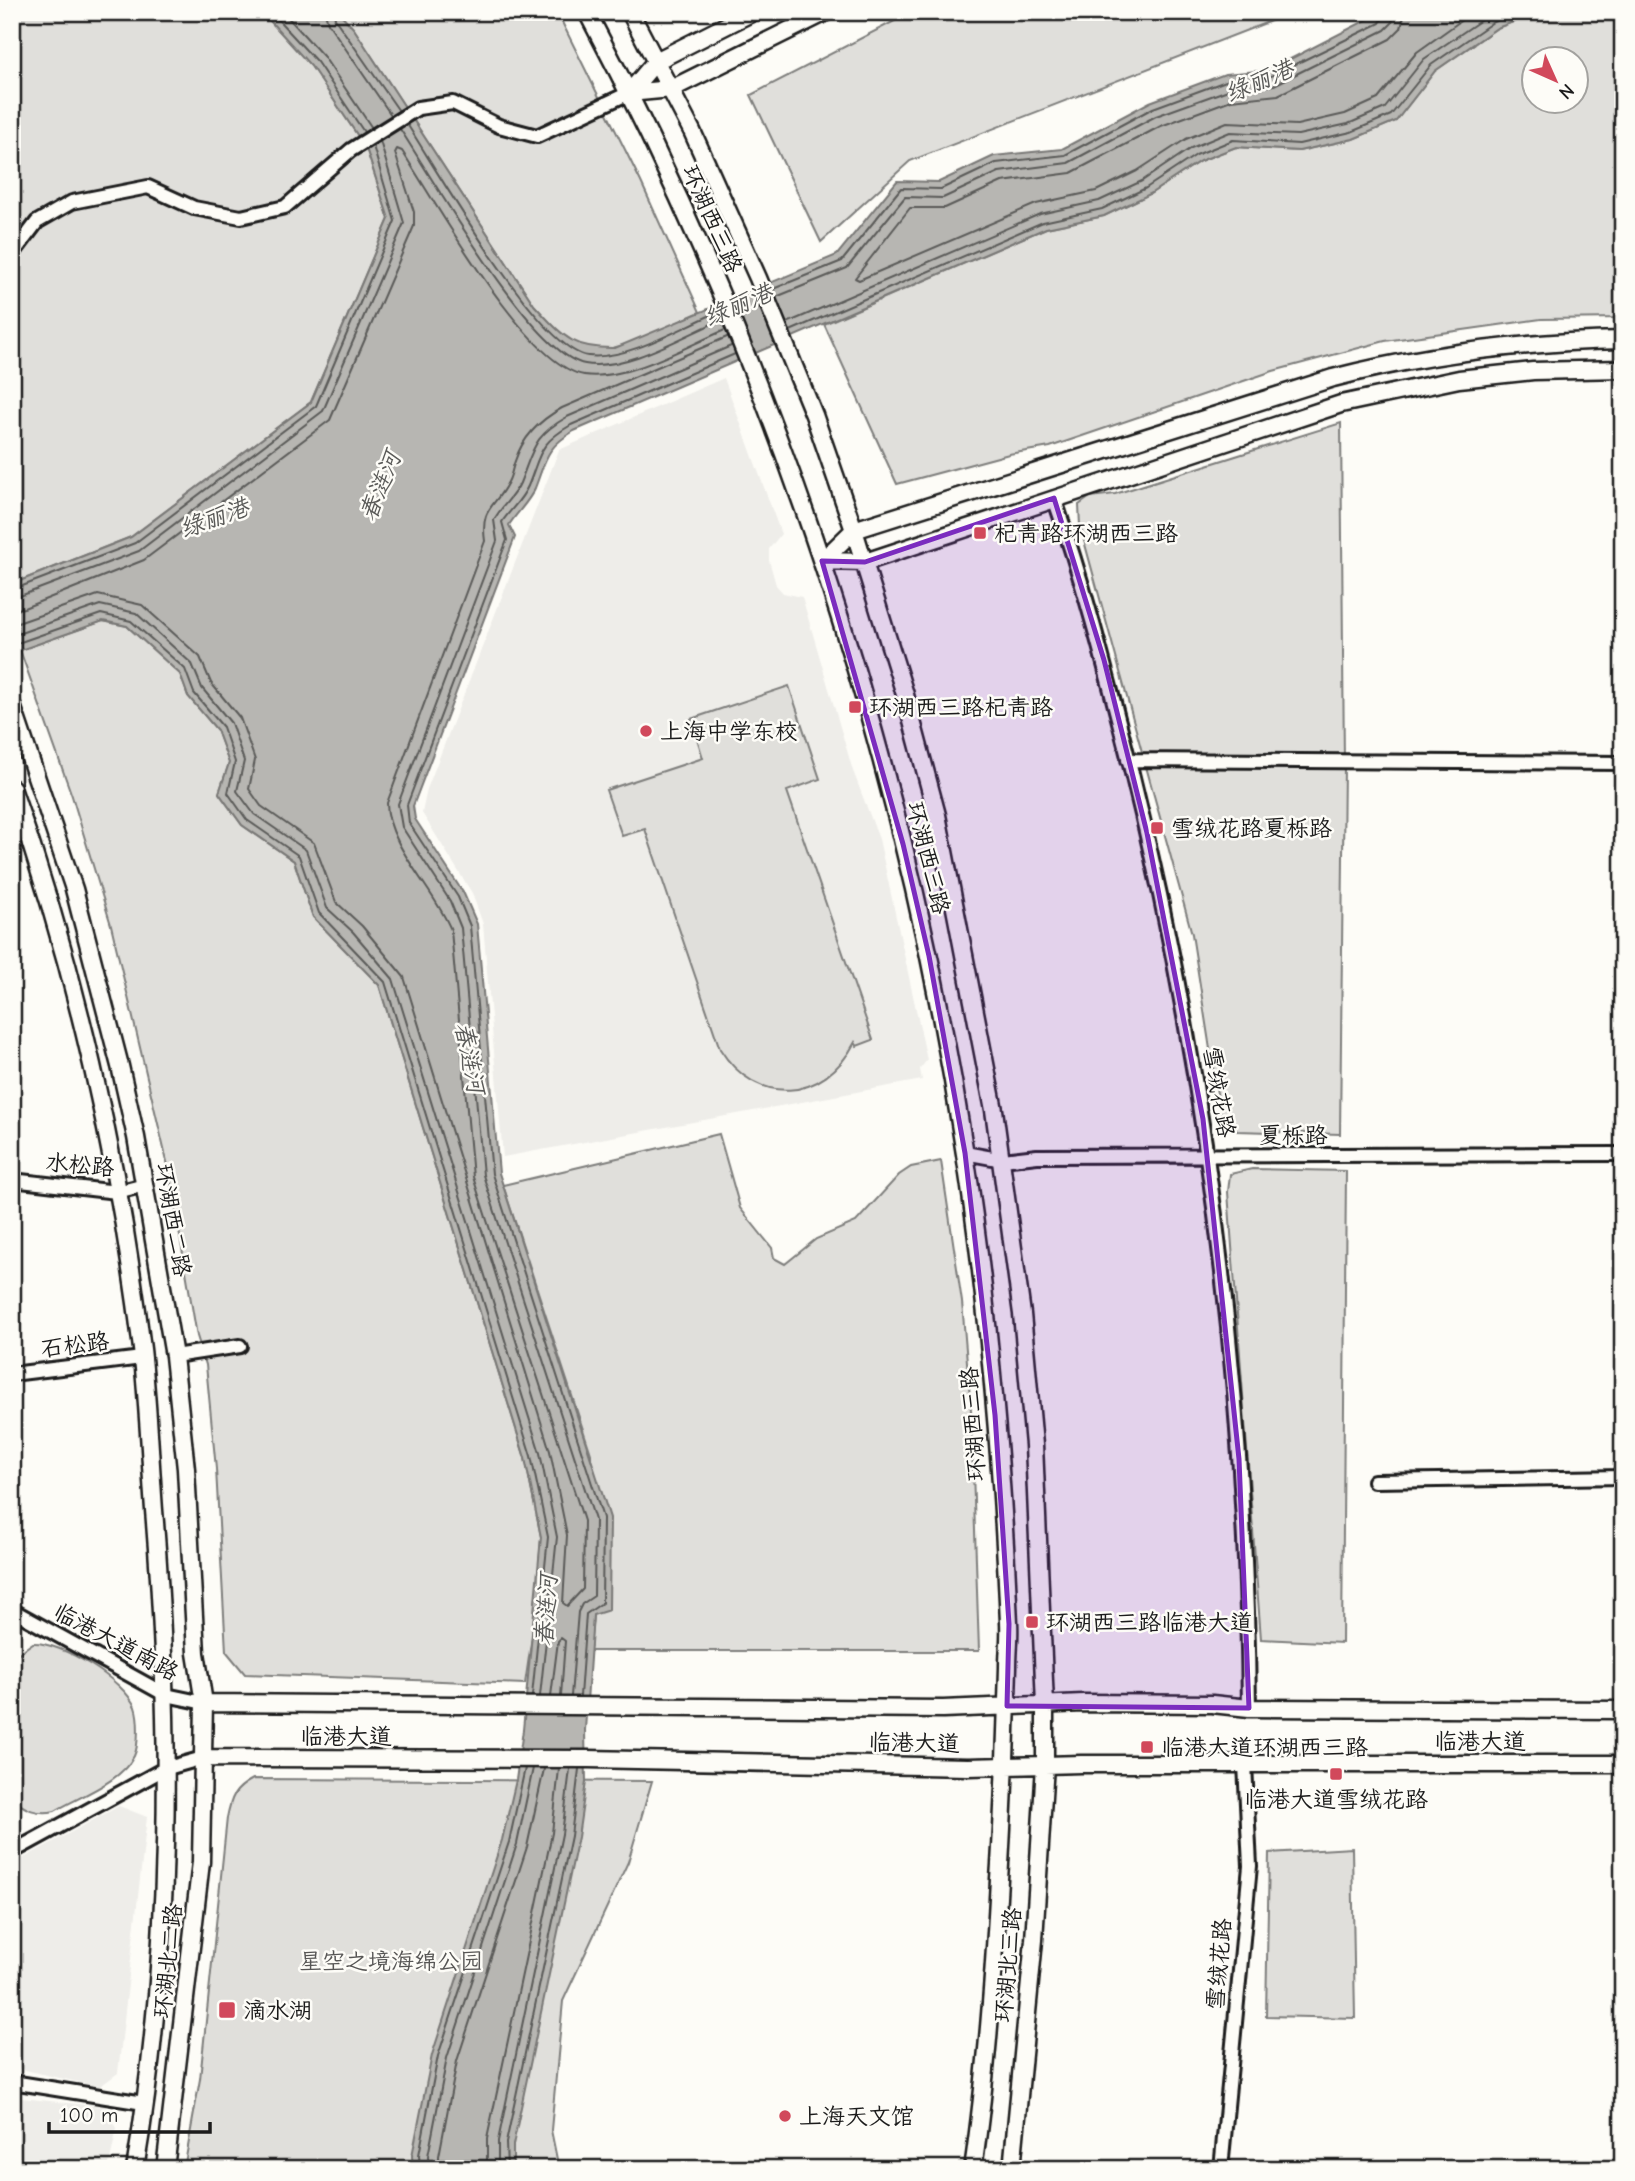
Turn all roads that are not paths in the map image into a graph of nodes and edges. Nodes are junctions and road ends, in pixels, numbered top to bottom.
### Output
1 (587, 12) edge
2 (631, 12) edge
3 (753, 12) edge
4 (826, 12) edge
5 (656, 61) junction
6 (671, 89) junction
7 (629, 93) junction
8 (12, 255) edge
9 (1623, 340) edge
10 (1623, 369) edge
11 (1054, 498) junction
12 (854, 530) junction
13 (822, 561) junction
14 (865, 562) junction
15 (12, 705) edge
16 (1128, 760) junction
17 (1623, 763) edge
18 (12, 788) edge
19 (965, 1153) junction
20 (1623, 1154) edge
21 (1209, 1156) junction
22 (1003, 1160) junction
23 (12, 1180) edge
24 (145, 1185) junction
25 (117, 1192) junction
26 (240, 1346) dead end
27 (174, 1356) junction
28 (142, 1358) junction
29 (12, 1374) edge
30 (1623, 1477) edge
31 (1374, 1481) dead end
32 (12, 1610) edge
33 (166, 1695) junction
34 (204, 1703) junction
35 (1045, 1704) junction
36 (1007, 1706) junction
37 (1249, 1708) junction
38 (1623, 1710) edge
39 (203, 1758) junction
40 (1245, 1763) junction
41 (1623, 1764) edge
42 (1045, 1765) junction
43 (1006, 1767) junction
44 (164, 1769) junction
45 (12, 1852) edge
46 (12, 2082) edge
47 (144, 2102) junction
48 (135, 2169) edge
49 (165, 2169) edge
50 (972, 2169) edge
51 (1012, 2169) edge
52 (1221, 2169) edge

1 - 7 main road, 环湖西三路
2 - 5 main road, 环湖西三路
3 - 5 main road
4 - 6 main road
5 - 6 main road, 环湖西三路
5 - 7 main road
6 - 7 main road
6 - 12 main road, 环湖西三路
7 - 8 street
7 - 13 main road, 环湖西三路
9 - 12 main road
10 - 11 main road
11 - 14 main road
11 - 16 street, 雪绒花路
12 - 13 main road
12 - 14 main road, 环湖西三路
13 - 14 main road
13 - 19 main road, 环湖西三路
14 - 22 main road, 环湖西三路
15 - 24 main road, 环湖西二路
16 - 17 street
16 - 21 street, 雪绒花路
18 - 25 main road
19 - 22 street, 夏栎路
19 - 36 main road, 环湖西三路
20 - 21 street, 夏栎路
21 - 22 street, 夏栎路
21 - 37 street, 雪绒花路
22 - 35 main road, 环湖西三路
23 - 25 street, 水松路
24 - 25 street, 水松路
24 - 27 main road, 环湖西二路
25 - 28 main road
26 - 27 street
27 - 34 main road, 环湖西二路
28 - 29 street, 石松路
28 - 33 main road
30 - 31 street
32 - 33 street, 临港大道南路
33 - 34 street, 临港大道南路
33 - 44 main road
34 - 36 main road, 临港大道
34 - 39 main road, 环湖西二路
35 - 36 main road, 临港大道
35 - 37 main road, 临港大道
35 - 42 main road, 环湖西三路
36 - 43 main road, 环湖西三路
37 - 38 main road, 临港大道
39 - 43 main road, 临港大道
39 - 44 street
39 - 49 main road, 环湖北二路
40 - 41 main road, 临港大道
40 - 42 main road, 临港大道
40 - 52 street, 雪绒花路
42 - 43 main road, 临港大道
42 - 51 main road, 环湖北三路
43 - 50 main road, 环湖北三路
44 - 45 street
44 - 47 main road, 环湖北二路
46 - 47 street
47 - 48 main road, 环湖北二路

